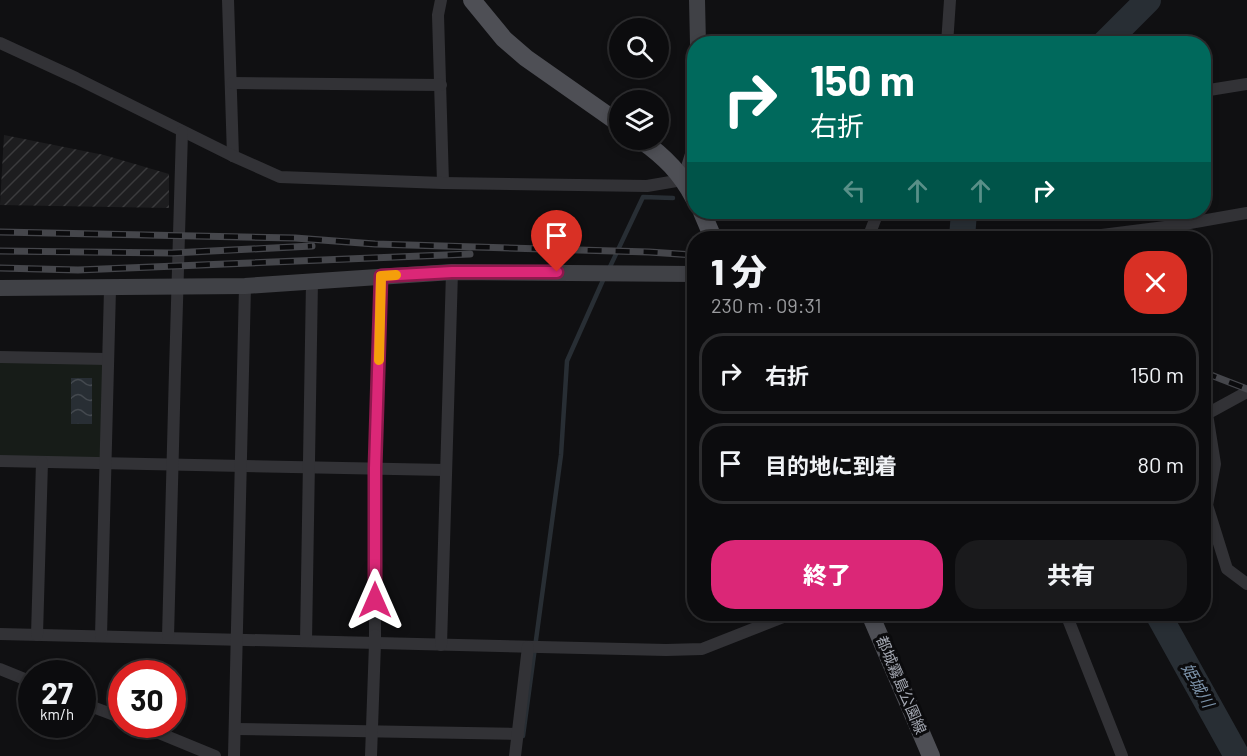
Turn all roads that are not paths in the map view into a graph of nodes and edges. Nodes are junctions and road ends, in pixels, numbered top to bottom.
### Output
1 (228, 0) edge
2 (441, 0) edge
3 (472, 0) edge
4 (697, 0) edge
5 (950, 0) edge
6 (698, 36) edge
7 (948, 36) edge
8 (0, 43) edge
9 (232, 84) junction
10 (1247, 84) edge
11 (441, 85) junction
12 (1211, 90) edge
13 (609, 116) edge
14 (182, 132) junction
15 (656, 150) edge
16 (233, 156) junction
17 (687, 176) edge
18 (687, 179) edge
19 (443, 183) junction
20 (1247, 213) edge
21 (1133, 231) edge
22 (452, 272) junction
23 (687, 274) edge
24 (381, 276) junction
25 (312, 281) junction
26 (245, 286) junction
27 (176, 287) junction
28 (0, 288) edge
29 (110, 289) junction
30 (0, 357) edge
31 (107, 359) junction
32 (1247, 392) edge
33 (1211, 412) edge
34 (1211, 444) edge
35 (0, 461) edge
36 (42, 462) junction
37 (105, 463) junction
38 (173, 464) junction
39 (241, 465) junction
40 (309, 467) junction
41 (375, 468) junction
42 (445, 470) junction
43 (1211, 484) edge
44 (1211, 518) edge
45 (1247, 584) edge
46 (773, 621) edge
47 (873, 621) edge
48 (1069, 621) edge
49 (0, 634) edge
50 (38, 635) junction
51 (101, 636) junction
52 (168, 637) junction
53 (238, 639) junction
54 (306, 641) junction
55 (375, 643) junction
56 (441, 645) junction
57 (534, 647) junction
58 (0, 669) edge
59 (18, 676) edge
60 (235, 729) junction
61 (372, 730) junction
62 (518, 734) junction
63 (171, 738) edge
64 (215, 756) edge
65 (234, 756) edge
66 (371, 756) edge
67 (515, 756) edge
68 (932, 756) edge
69 (1122, 756) edge

1 - 9 street
2 - 11 street
3 - 13 main road
4 - 6 street
5 - 7 street
8 - 14 street
9 - 11 street
9 - 16 street
10 - 12 street
11 - 19 street
14 - 16 street
14 - 27 street
15 - 17 main road
16 - 19 street
18 - 19 street
20 - 21 street
22 - 23 street
22 - 24 street
22 - 42 street
24 - 25 street
24 - 41 street
25 - 26 street
25 - 40 street
26 - 27 street
26 - 39 street
27 - 29 street
27 - 38 street
28 - 29 street
29 - 31 street
30 - 31 street
31 - 37 street
32 - 33 street
34 - 43 street
35 - 36 street
36 - 37 street
36 - 50 street
37 - 38 street
37 - 51 street
38 - 39 street
38 - 52 street
39 - 40 street
39 - 53 street
40 - 41 street
40 - 54 street
41 - 42 street
41 - 55 street
42 - 56 street
44 - 45 street
46 - 57 street
47 - 68 main road, 都城霧島公園線
48 - 69 street
49 - 50 street
50 - 51 street
51 - 52 street
52 - 53 street
53 - 54 street
53 - 60 street
54 - 55 street
55 - 56 street
55 - 61 street
56 - 57 street
57 - 62 street
58 - 59 street
60 - 61 street
60 - 65 street
61 - 62 street
61 - 66 street
62 - 67 street
63 - 64 street

